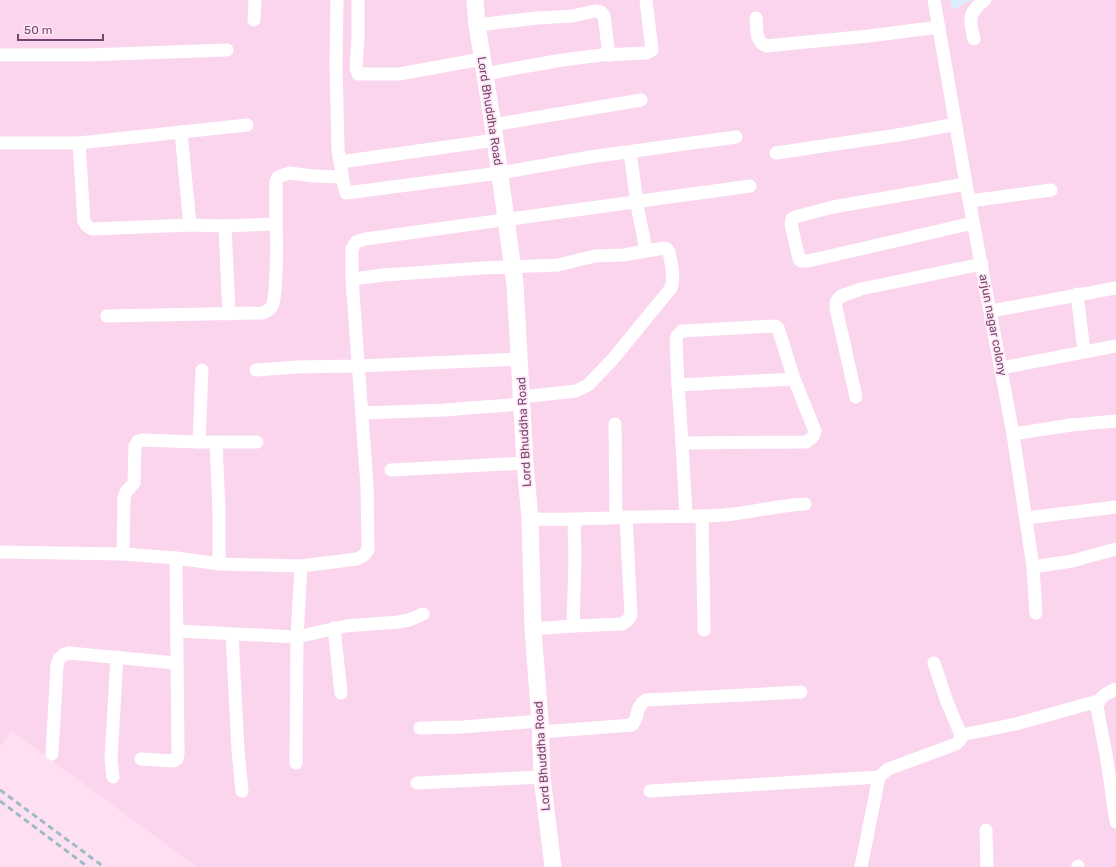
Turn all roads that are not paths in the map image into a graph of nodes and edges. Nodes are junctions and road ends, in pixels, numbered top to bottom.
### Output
1 (255, 0) edge
2 (338, 0) edge
3 (358, 0) edge
4 (475, 0) edge
5 (646, 0) edge
6 (934, 0) edge
7 (985, 0) edge
8 (756, 18) dead end
9 (254, 20) dead end
10 (477, 25) junction
11 (939, 27) junction
12 (974, 39) dead end
13 (227, 50) dead end
14 (0, 55) edge
15 (608, 55) junction
16 (483, 66) junction
17 (356, 68) junction
18 (337, 73) junction
19 (641, 100) dead end
20 (956, 124) junction
21 (247, 125) dead end
22 (181, 132) junction
23 (494, 133) junction
24 (736, 137) dead end
25 (0, 143) edge
26 (79, 143) junction
27 (630, 152) junction
28 (776, 153) dead end
29 (340, 162) junction
30 (500, 173) junction
31 (342, 176) junction
32 (966, 184) junction
33 (750, 186) dead end
34 (1051, 190) dead end
35 (637, 201) junction
36 (970, 201) junction
37 (506, 220) junction
38 (973, 223) junction
39 (276, 224) junction
40 (190, 225) junction
41 (225, 226) junction
42 (646, 250) junction
43 (982, 264) junction
44 (512, 267) junction
45 (352, 279) junction
46 (1116, 288) edge
47 (1078, 294) junction
48 (991, 311) junction
49 (229, 314) junction
50 (107, 316) dead end
51 (1116, 346) edge
52 (1084, 351) junction
53 (520, 359) junction
54 (358, 366) junction
55 (1001, 368) junction
56 (202, 370) dead end
57 (256, 370) dead end
58 (794, 379) junction
59 (678, 385) junction
60 (856, 397) dead end
61 (522, 401) junction
62 (362, 413) junction
63 (1116, 421) edge
64 (616, 424) dead end
65 (1013, 434) junction
66 (198, 442) junction
67 (216, 442) junction
68 (257, 442) dead end
69 (682, 443) junction
70 (525, 463) junction
71 (391, 470) dead end
72 (805, 504) dead end
73 (1116, 507) edge
74 (686, 516) junction
75 (702, 516) junction
76 (621, 517) junction
77 (1026, 518) junction
78 (530, 519) junction
79 (574, 520) junction
80 (1116, 549) edge
81 (0, 552) edge
82 (123, 554) junction
83 (176, 558) junction
84 (219, 564) junction
85 (301, 566) junction
86 (1033, 567) junction
87 (1036, 613) dead end
88 (423, 614) dead end
89 (573, 626) junction
90 (334, 628) junction
91 (533, 629) junction
92 (704, 630) dead end
93 (178, 631) junction
94 (232, 634) junction
95 (297, 637) junction
96 (117, 657) junction
97 (176, 663) junction
98 (934, 663) dead end
99 (1116, 689) edge
100 (800, 692) dead end
101 (341, 693) dead end
102 (1098, 701) junction
103 (540, 727) junction
104 (420, 728) dead end
105 (961, 735) junction
106 (52, 754) dead end
107 (141, 759) dead end
108 (296, 763) dead end
109 (113, 777) dead end
110 (542, 777) junction
111 (879, 777) junction
112 (417, 783) dead end
113 (242, 791) dead end
114 (650, 791) dead end
115 (1116, 822) edge
116 (986, 830) dead end
117 (553, 867) edge
118 (861, 867) edge
119 (987, 867) edge

1 - 9 street
2 - 18 street
3 - 17 street
4 - 10 street, Lord Bhuddha Road
5 - 15 street
6 - 11 street, arjun nagar colony
7 - 12 street
8 - 11 street
10 - 15 street
10 - 16 street, Lord Bhuddha Road
11 - 20 street, arjun nagar colony
13 - 14 street
15 - 16 street
16 - 17 street
16 - 23 street, Lord Bhuddha Road
17 - 18 street
18 - 29 street
19 - 23 street
20 - 28 street
20 - 32 street, arjun nagar colony
21 - 22 street
22 - 26 street
22 - 40 street
23 - 29 street
23 - 30 street, Lord Bhuddha Road
24 - 27 street
25 - 26 street
26 - 40 street
27 - 30 street
27 - 35 street
29 - 31 street
30 - 31 street
30 - 37 street, Lord Bhuddha Road
31 - 39 street
32 - 36 street, arjun nagar colony
32 - 38 street
33 - 35 street
34 - 36 street
35 - 37 street
35 - 42 street
36 - 38 street, arjun nagar colony
37 - 44 street, Lord Bhuddha Road
37 - 45 street
38 - 43 street, arjun nagar colony
39 - 41 street
39 - 49 street
40 - 41 street
41 - 49 street
42 - 44 street
42 - 61 street
43 - 48 street, arjun nagar colony
43 - 60 street
44 - 45 street
44 - 53 street, Lord Bhuddha Road
45 - 54 street
46 - 47 street
47 - 48 street
47 - 52 street
48 - 55 street, arjun nagar colony
49 - 50 street
51 - 52 street
52 - 55 street
53 - 54 street
53 - 61 street, Lord Bhuddha Road
54 - 57 street
54 - 62 street
55 - 65 street, arjun nagar colony
56 - 66 street
58 - 59 street
58 - 59 street
58 - 69 street
59 - 69 street
61 - 62 street
61 - 70 street, Lord Bhuddha Road
62 - 85 street
63 - 65 street
64 - 76 street
65 - 77 street, arjun nagar colony
66 - 67 street
66 - 82 street
67 - 68 street
67 - 84 street
69 - 74 street
70 - 71 street
70 - 78 street, Lord Bhuddha Road
72 - 75 street
73 - 77 street
74 - 75 street
74 - 76 street
75 - 92 street
76 - 79 street
76 - 89 street
77 - 86 street, arjun nagar colony
78 - 79 street
78 - 91 street, Lord Bhuddha Road
79 - 89 street
80 - 86 street
81 - 82 street
82 - 83 street
83 - 84 street
83 - 93 street
84 - 85 street
85 - 95 street
86 - 87 street, arjun nagar colony
88 - 90 street
89 - 91 street
90 - 95 street
90 - 101 street
91 - 103 street, Lord Bhuddha Road
93 - 94 street
93 - 97 street
94 - 95 street
94 - 113 street
95 - 108 street
96 - 97 street
96 - 106 street
96 - 109 street
97 - 107 street
98 - 105 street
99 - 102 street
100 - 103 street
102 - 105 street
102 - 115 street
103 - 104 street
103 - 110 street, Lord Bhuddha Road
105 - 111 street
110 - 112 street
110 - 117 street, Lord Bhuddha Road
111 - 114 street
111 - 118 street
116 - 119 street

